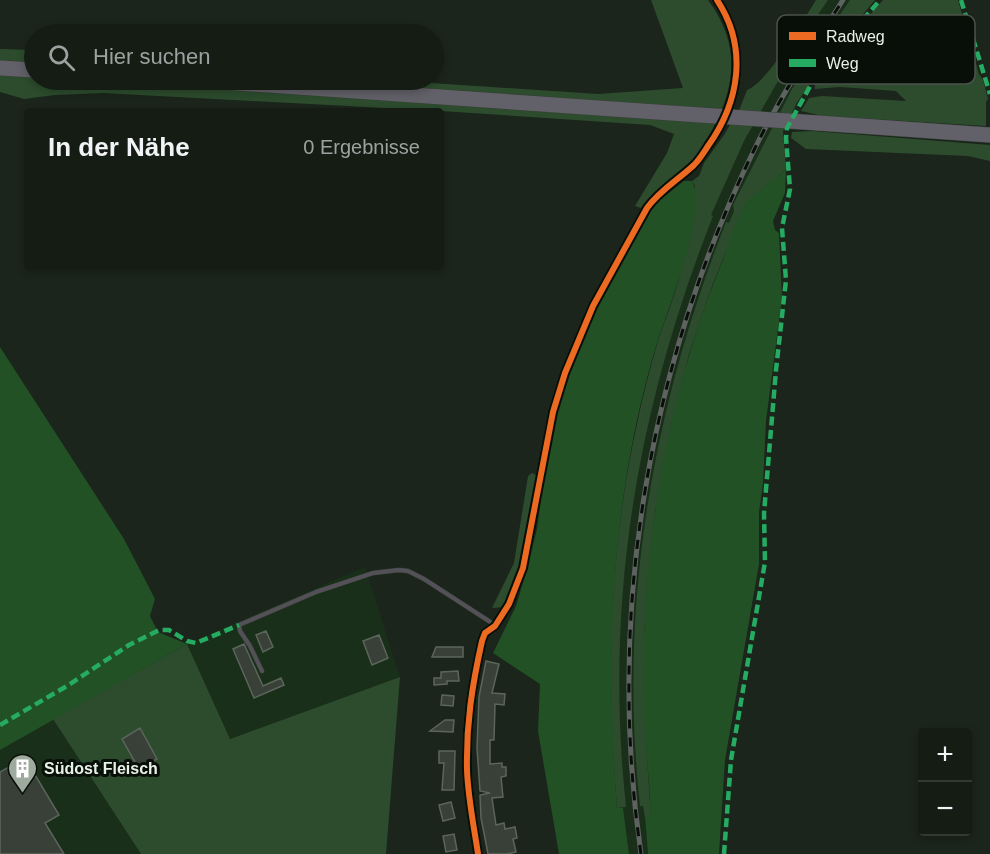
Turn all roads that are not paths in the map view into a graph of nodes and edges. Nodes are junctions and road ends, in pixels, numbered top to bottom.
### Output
1 (717, 0) edge
2 (0, 68) edge
3 (24, 69) edge
4 (339, 90) edge
5 (990, 135) edge
6 (495, 626) junction
7 (262, 670) dead end
8 (478, 854) edge

1 - 6 street
2 - 3 highway
4 - 5 highway, bridge
6 - 7 lane
6 - 8 street

